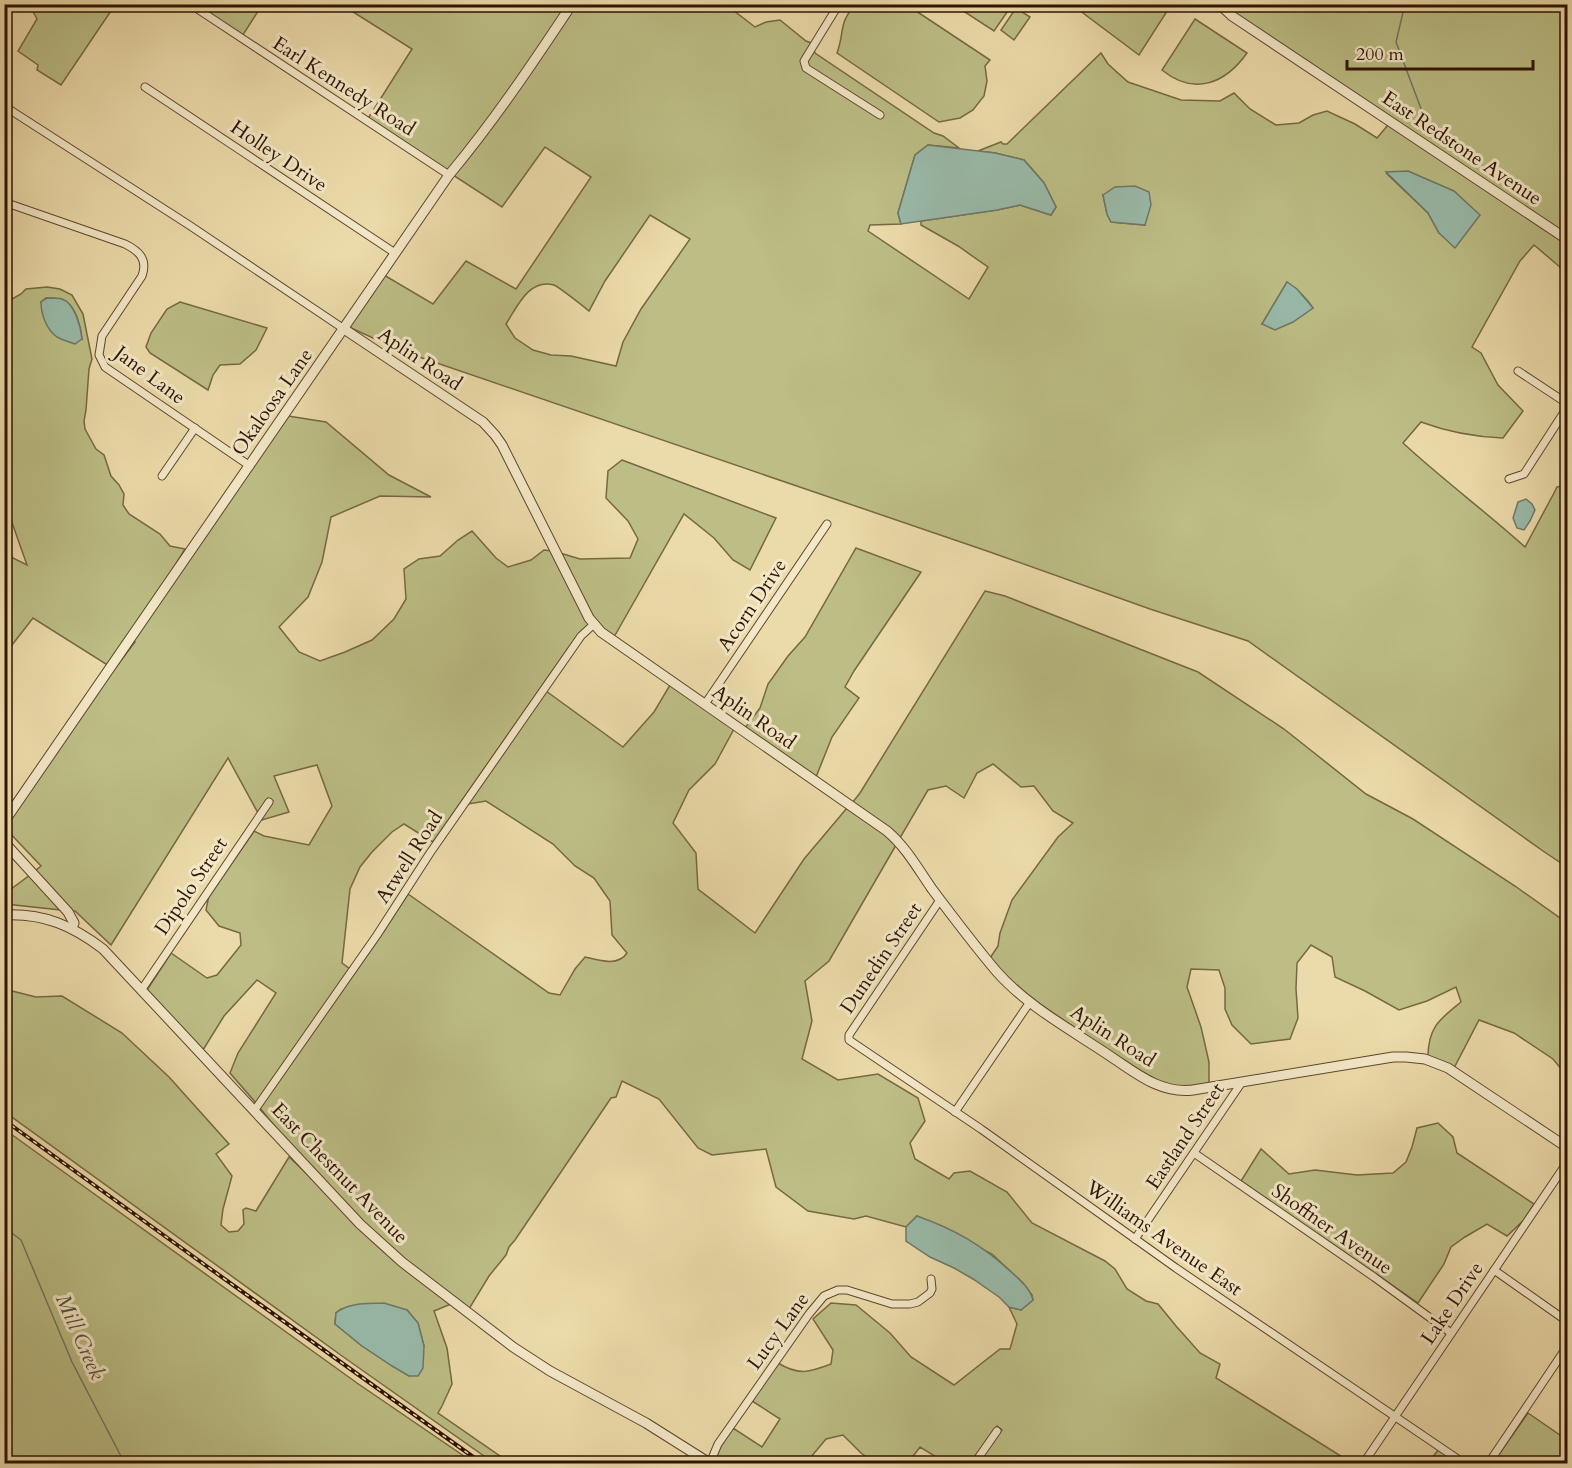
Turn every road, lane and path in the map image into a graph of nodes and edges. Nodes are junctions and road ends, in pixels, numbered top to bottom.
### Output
1 (190, 4) edge
2 (572, 4) edge
3 (839, 4) edge
4 (1218, 4) edge
5 (145, 87) dead end
6 (4, 106) edge
7 (880, 115) dead end
8 (449, 175) junction
9 (4, 202) edge
10 (1568, 240) edge
11 (395, 253) junction
12 (344, 329) junction
13 (1518, 371) dead end
14 (1568, 405) edge
15 (195, 428) junction
16 (249, 466) junction
17 (162, 476) dead end
18 (1509, 479) dead end
19 (827, 524) dead end
20 (594, 624) junction
21 (705, 704) junction
22 (269, 802) dead end
23 (4, 822) edge
24 (4, 842) edge
25 (940, 900) junction
26 (4, 915) edge
27 (72, 928) junction
28 (142, 989) junction
29 (1030, 1002) junction
30 (849, 1035) joint
31 (1242, 1082) junction
32 (254, 1111) junction
33 (956, 1112) junction
34 (1568, 1148) edge
35 (1194, 1153) junction
36 (1568, 1161) edge
37 (1135, 1239) junction
38 (1494, 1270) junction
39 (931, 1280) dead end
40 (1568, 1322) edge
41 (1451, 1333) junction
42 (1568, 1345) edge
43 (1396, 1416) junction
44 (997, 1431) dead end
45 (711, 1463) edge
46 (974, 1464) edge
47 (1363, 1464) edge
48 (1465, 1464) edge
49 (1488, 1464) edge

1 - 8 street, Earl Kennedy Road
2 - 8 street, Okaloosa Lane
3 - 7 street
4 - 10 street, East Redstone Avenue
5 - 11 street, Holley Drive
6 - 12 street, Aplin Road
8 - 11 street, Okaloosa Lane
9 - 15 street, Jane Lane
11 - 12 street, Okaloosa Lane
12 - 16 street, Okaloosa Lane
12 - 20 street, Aplin Road
13 - 14 street
14 - 18 street
15 - 16 street, Jane Lane
15 - 17 street
16 - 23 street, Okaloosa Lane
19 - 21 street, Acorn Drive
20 - 21 street, Aplin Road
20 - 32 street, Atwell Road
21 - 25 street, Aplin Road
22 - 28 street, Dipolo Street
24 - 27 street
25 - 29 street, Aplin Road
25 - 30 street, Dunedin Street
26 - 27 street
27 - 28 street, East Chestnut Avenue
28 - 32 street, East Chestnut Avenue
29 - 31 street, Aplin Road
29 - 33 street
30 - 33 street, Williams Avenue East
31 - 34 street, Aplin Road
31 - 35 street, Eastland Street
32 - 45 street, East Chestnut Avenue
33 - 37 street, Williams Avenue East
35 - 37 street, Eastland Street
35 - 41 street, Shoffner Avenue
36 - 38 street, Lake Drive
37 - 43 street, Williams Avenue East
38 - 40 street
38 - 41 street, Lake Drive
39 - 45 street, Lucy Lane
41 - 43 street, Lake Drive
42 - 49 street
43 - 47 street, Lake Drive
43 - 48 street, Williams Avenue East
44 - 46 street

